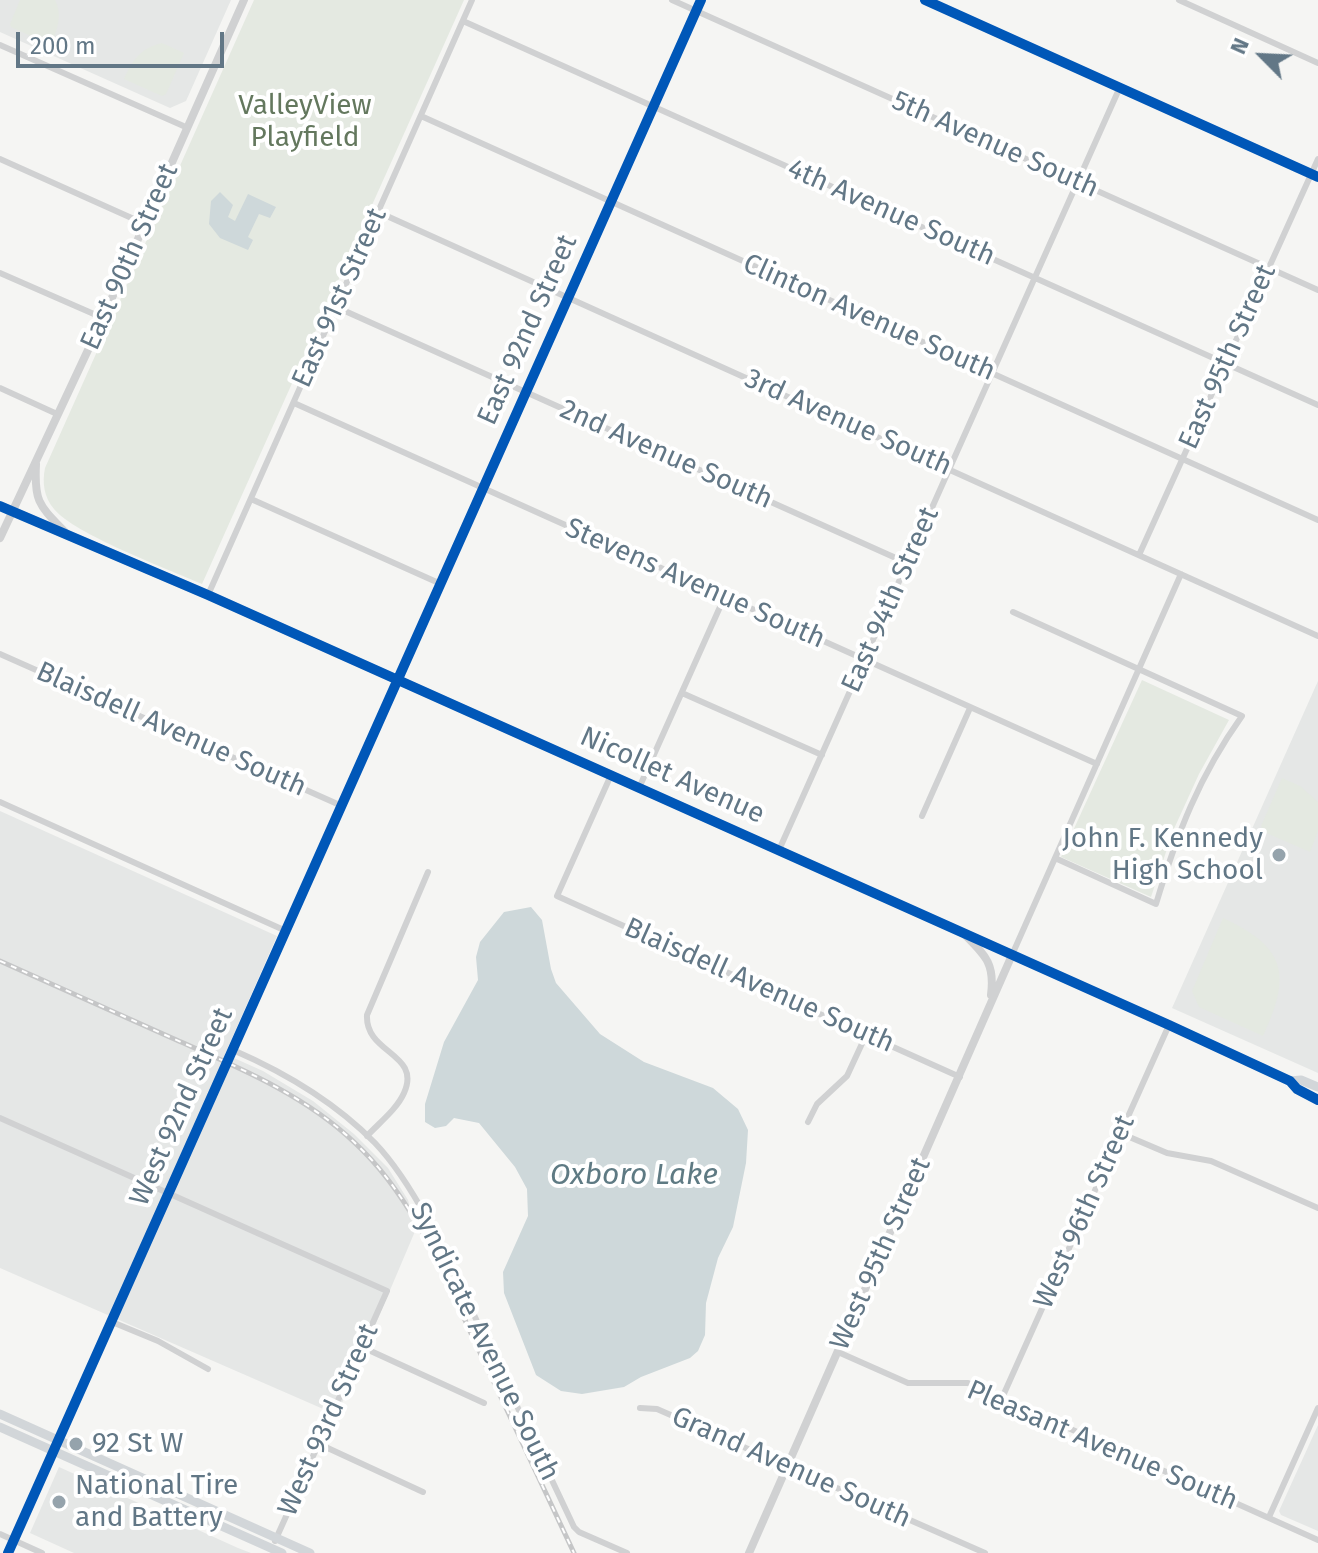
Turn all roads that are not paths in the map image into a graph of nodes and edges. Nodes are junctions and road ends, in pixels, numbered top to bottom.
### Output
1 (244, 0) edge
2 (472, 0) edge
3 (672, 0) edge
4 (701, 0) edge
5 (1179, 0) edge
6 (928, 1) edge
7 (696, 11) junction
8 (463, 21) junction
9 (0, 45) edge
10 (1318, 63) edge
11 (1120, 87) junction
12 (654, 106) junction
13 (421, 116) junction
14 (188, 128) junction
15 (0, 159) edge
16 (1318, 159) edge
17 (1315, 176) edge
18 (1077, 182) junction
19 (611, 202) junction
20 (378, 212) junction
21 (145, 224) junction
22 (1269, 268) junction
23 (0, 273) edge
24 (1034, 278) junction
25 (1318, 290) edge
26 (568, 298) junction
27 (336, 307) junction
28 (103, 318) junction
29 (1225, 364) junction
30 (992, 373) junction
31 (0, 388) edge
32 (526, 392) junction
33 (294, 403) junction
34 (1318, 405) edge
35 (57, 414) junction
36 (36, 457) junction
37 (1182, 459) junction
38 (949, 469) junction
39 (483, 488) junction
40 (251, 499) junction
41 (0, 506) edge
42 (11, 511) junction
43 (1318, 520) edge
44 (68, 536) junction
45 (0, 538) edge
46 (1139, 555) junction
47 (907, 563) junction
48 (1181, 574) junction
49 (441, 584) junction
50 (208, 595) junction
51 (724, 598) junction
52 (1013, 612) dead end
53 (1318, 636) edge
54 (0, 654) edge
55 (864, 661) junction
56 (1139, 669) junction
57 (398, 680) junction
58 (682, 693) junction
59 (970, 708) junction
60 (822, 755) junction
61 (1097, 764) junction
62 (611, 775) junction
63 (639, 788) junction
64 (0, 802) edge
65 (342, 806) junction
66 (922, 816) dead end
67 (779, 850) junction
68 (1055, 858) junction
69 (428, 872) dead end
70 (286, 931) junction
71 (961, 932) junction
72 (1012, 955) junction
73 (989, 1007) junction
74 (1169, 1025) junction
75 (866, 1035) junction
76 (233, 1050) junction
77 (960, 1077) junction
78 (1290, 1081) junction
79 (1318, 1087) edge
80 (1318, 1100) edge
81 (0, 1118) edge
82 (808, 1122) dead end
83 (1120, 1133) junction
84 (367, 1136) junction
85 (169, 1193) junction
86 (1318, 1208) edge
87 (112, 1322) junction
88 (362, 1347) junction
89 (838, 1352) junction
90 (208, 1369) dead end
91 (1002, 1398) junction
92 (484, 1403) dead end
93 (640, 1408) dead end
94 (1318, 1408) edge
95 (0, 1414) edge
96 (0, 1427) edge
97 (59, 1441) junction
98 (319, 1444) junction
99 (54, 1452) junction
100 (786, 1467) junction
101 (423, 1492) dead end
102 (1269, 1517) junction
103 (0, 1534) edge
104 (276, 1538) junction
105 (14, 1540) junction
106 (1318, 1540) edge
107 (272, 1548) junction
108 (8, 1553) edge
109 (42, 1553) edge
110 (282, 1553) edge
111 (310, 1553) edge
112 (627, 1553) edge
113 (749, 1553) edge
114 (985, 1553) edge

1 - 14 street, East 90th Street
2 - 8 street, East 91st Street
3 - 7 street, 5th Avenue South
4 - 7 street, East 92nd Street
5 - 10 street
6 - 11 main road
7 - 12 street, East 92nd Street
7 - 18 street, 5th Avenue South
8 - 12 street, 4th Avenue South
8 - 13 street, East 91st Street
9 - 14 street
11 - 17 main road
11 - 18 street, East 94th Street
12 - 19 street, East 92nd Street
12 - 24 street, 4th Avenue South
13 - 19 street, Clinton Avenue South
13 - 20 street, East 91st Street
14 - 21 street, East 90th Street
15 - 21 street
16 - 17 street, East 95th Street
17 - 22 street, East 95th Street
18 - 22 street, 5th Avenue South
18 - 24 street, East 94th Street
19 - 26 street, East 92nd Street
19 - 30 street, Clinton Avenue South
20 - 26 street, 3rd Avenue South
20 - 27 street, East 91st Street
21 - 28 street, East 90th Street
22 - 25 street, 5th Avenue South
22 - 29 street, East 95th Street
23 - 28 street
24 - 29 street, 4th Avenue South
24 - 30 street, East 94th Street
26 - 32 street, East 92nd Street
26 - 38 street, 3rd Avenue South
27 - 32 street, 2nd Avenue South
27 - 33 street, East 91st Street
28 - 35 street, East 90th Street
29 - 34 street, 4th Avenue South
29 - 37 street, East 95th Street
30 - 37 street, Clinton Avenue South
30 - 38 street, East 94th Street
31 - 35 street
32 - 39 street, East 92nd Street
32 - 47 street, 2nd Avenue South
33 - 39 street, Stevens Avenue South
33 - 40 street, East 91st Street
35 - 36 street, East 90th Street
36 - 42 street, East 90th Street
36 - 44 street
37 - 43 street, Clinton Avenue South
37 - 46 street, East 95th Street
38 - 46 street, 3rd Avenue South
38 - 47 street, East 94th Street
39 - 49 street, East 92nd Street
39 - 51 street, Stevens Avenue South
40 - 49 street
40 - 50 street, East 91st Street
41 - 42 main road, Nicollet Avenue
42 - 44 main road, Nicollet Avenue
42 - 45 street, East 90th Street
44 - 50 main road, Nicollet Avenue
46 - 48 street, 3rd Avenue South
47 - 55 street, East 94th Street
48 - 53 street, 3rd Avenue South
48 - 56 street
49 - 57 street, East 92nd Street
50 - 57 main road, Nicollet Avenue
51 - 55 street, Stevens Avenue South
51 - 58 street
52 - 56 street
54 - 65 street, Blaisdell Avenue South
55 - 59 street, Stevens Avenue South
55 - 60 street, East 94th Street
56 - 61 street
56 - 68 street
57 - 62 main road, Nicollet Avenue
57 - 65 street, West 92nd Street
58 - 60 street
58 - 63 street
59 - 61 street, Stevens Avenue South
59 - 66 street
60 - 67 street, East 94th Street
61 - 68 street
62 - 63 main road, Nicollet Avenue
62 - 75 street, Blaisdell Avenue South
63 - 67 main road, Nicollet Avenue
64 - 70 street
65 - 70 street, West 92nd Street
67 - 71 main road, Nicollet Avenue
68 - 72 street
69 - 84 street
70 - 76 street, West 92nd Street
71 - 72 main road, Nicollet Avenue
71 - 73 street
72 - 73 street, West 95th Street
72 - 74 main road, Nicollet Avenue
73 - 77 street, West 95th Street
74 - 78 main road, Nicollet Avenue
74 - 83 street, West 96th Street
75 - 77 street, Blaisdell Avenue South
75 - 82 street
76 - 84 street, Syndicate Avenue South
76 - 85 street, West 92nd Street
77 - 89 street, West 95th Street
78 - 79 main road, Nicollet Avenue
78 - 80 main road, Nicollet Avenue
81 - 85 street
83 - 86 street
83 - 91 street, West 96th Street
84 - 112 street, Syndicate Avenue South
85 - 87 street, West 92nd Street
85 - 88 street, West 93rd Street
87 - 90 street
87 - 97 street, West 92nd Street
88 - 92 street
88 - 98 street, West 93rd Street
89 - 91 street, Pleasant Avenue South
89 - 100 street, West 95th Street
91 - 102 street, Pleasant Avenue South
93 - 100 street, Grand Avenue South
94 - 102 street
95 - 97 main road
96 - 99 main road
97 - 99 street, West 92nd Street
97 - 104 main road
98 - 101 street
98 - 104 street, West 93rd Street
99 - 105 street, West 92nd Street
99 - 107 main road
100 - 113 street, West 95th Street
100 - 114 street, Grand Avenue South
102 - 106 street, Pleasant Avenue South
103 - 105 street
104 - 107 street, West 93rd Street
104 - 111 main road
105 - 108 street, West 92nd Street
105 - 109 street
107 - 110 main road

